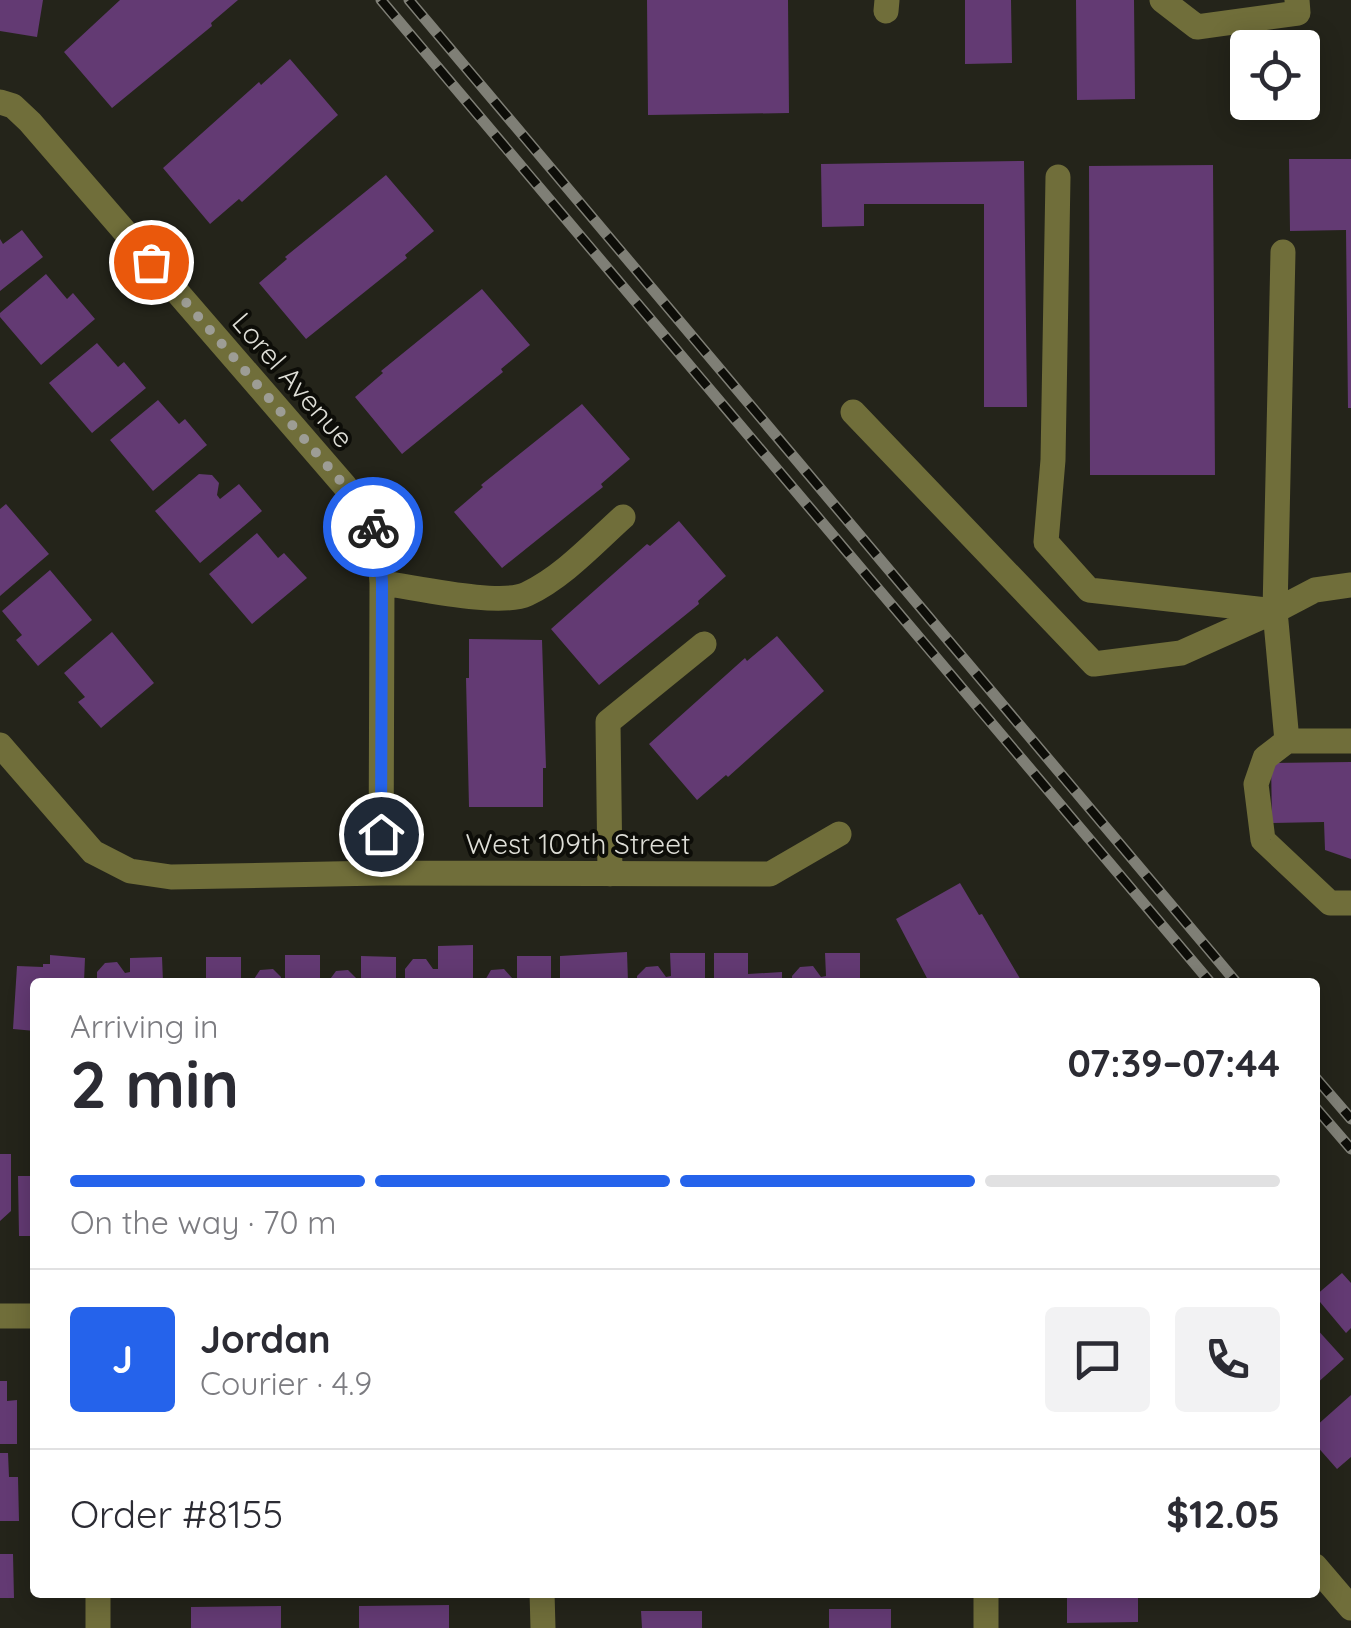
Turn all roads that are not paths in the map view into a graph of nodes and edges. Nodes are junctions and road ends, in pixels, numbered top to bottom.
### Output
1 (1162, 0) edge
2 (1297, 0) edge
3 (6, 104) edge
4 (1058, 178) dead end
5 (1284, 252) dead end
6 (853, 412) dead end
7 (623, 517) dead end
8 (382, 582) junction
9 (1351, 585) edge
10 (1275, 612) junction
11 (704, 644) dead end
12 (1287, 741) junction
13 (1351, 741) edge
14 (0, 745) edge
15 (839, 834) dead end
16 (381, 873) junction
17 (610, 874) junction
18 (1351, 903) edge
19 (0, 1316) edge
20 (30, 1316) edge
21 (1320, 1572) edge
22 (98, 1598) edge
23 (542, 1598) edge
24 (986, 1598) edge
25 (1351, 1608) edge
26 (98, 1628) edge
27 (542, 1628) edge
28 (986, 1628) edge

1 - 2 street
3 - 8 street, Lorel Avenue
4 - 10 street
5 - 10 street
6 - 10 street
7 - 8 street
8 - 16 street, Lorel Avenue
9 - 10 street
10 - 12 street
11 - 17 street
12 - 13 street
12 - 18 street
14 - 16 street, West 109th Street
15 - 17 street, West 109th Street
16 - 17 street, West 109th Street
19 - 20 street
21 - 25 street
22 - 26 street
23 - 27 street
24 - 28 street

